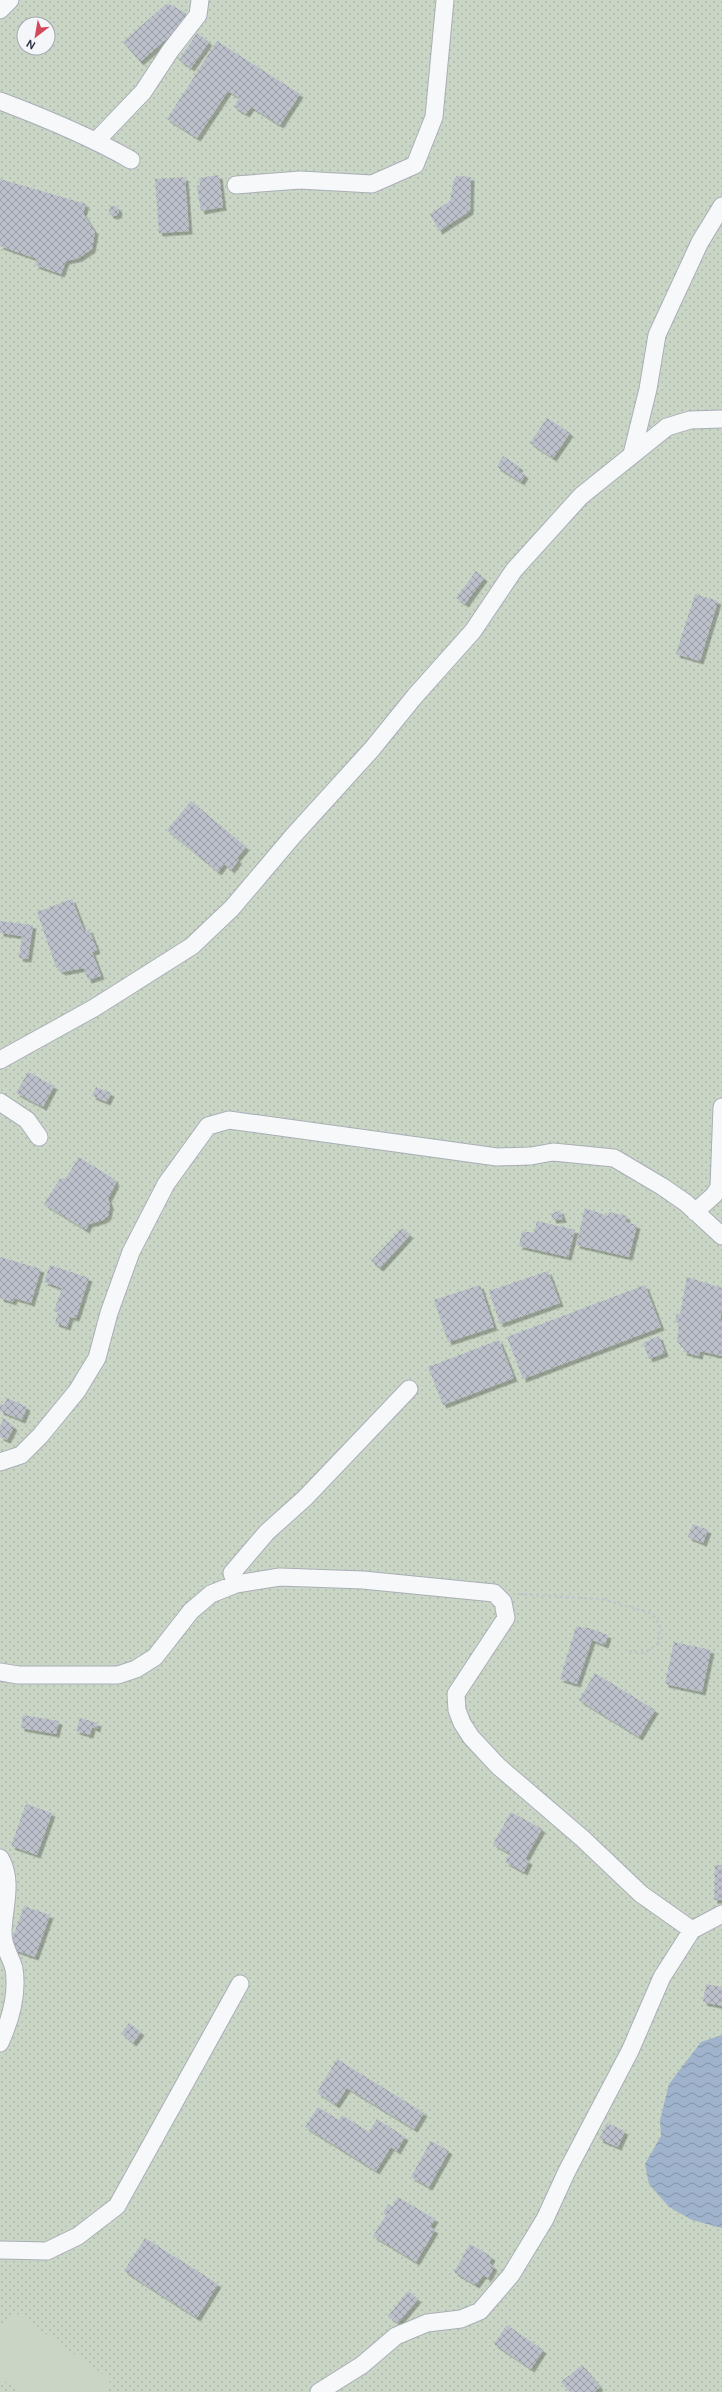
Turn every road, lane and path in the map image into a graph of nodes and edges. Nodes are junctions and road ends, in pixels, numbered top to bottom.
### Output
1 (10, 0) edge
2 (200, 0) edge
3 (445, 0) edge
4 (0, 10) edge
5 (0, 101) edge
6 (96, 141) junction
7 (131, 160) dead end
8 (236, 185) dead end
9 (722, 206) edge
10 (722, 419) edge
11 (632, 454) junction
12 (0, 1060) edge
13 (0, 1102) edge
14 (722, 1107) edge
15 (39, 1137) dead end
16 (695, 1212) junction
17 (722, 1236) edge
18 (409, 1389) dead end
19 (0, 1462) edge
20 (236, 1584) junction
21 (494, 1593) junction
22 (627, 1651) dead end
23 (0, 1672) edge
24 (0, 1858) edge
25 (722, 1914) edge
26 (692, 1930) junction
27 (240, 1984) dead end
28 (0, 2043) edge
29 (0, 2250) edge
30 (319, 2392) edge

1 - 4 street
2 - 6 street
3 - 8 street
5 - 6 street
6 - 7 street
9 - 11 street
10 - 11 street
11 - 12 street
13 - 15 street
14 - 16 street
16 - 17 street
16 - 19 street
18 - 20 street
20 - 21 street
20 - 23 street
21 - 22 path
21 - 26 street
24 - 28 street
25 - 26 street
26 - 30 street
27 - 29 street

